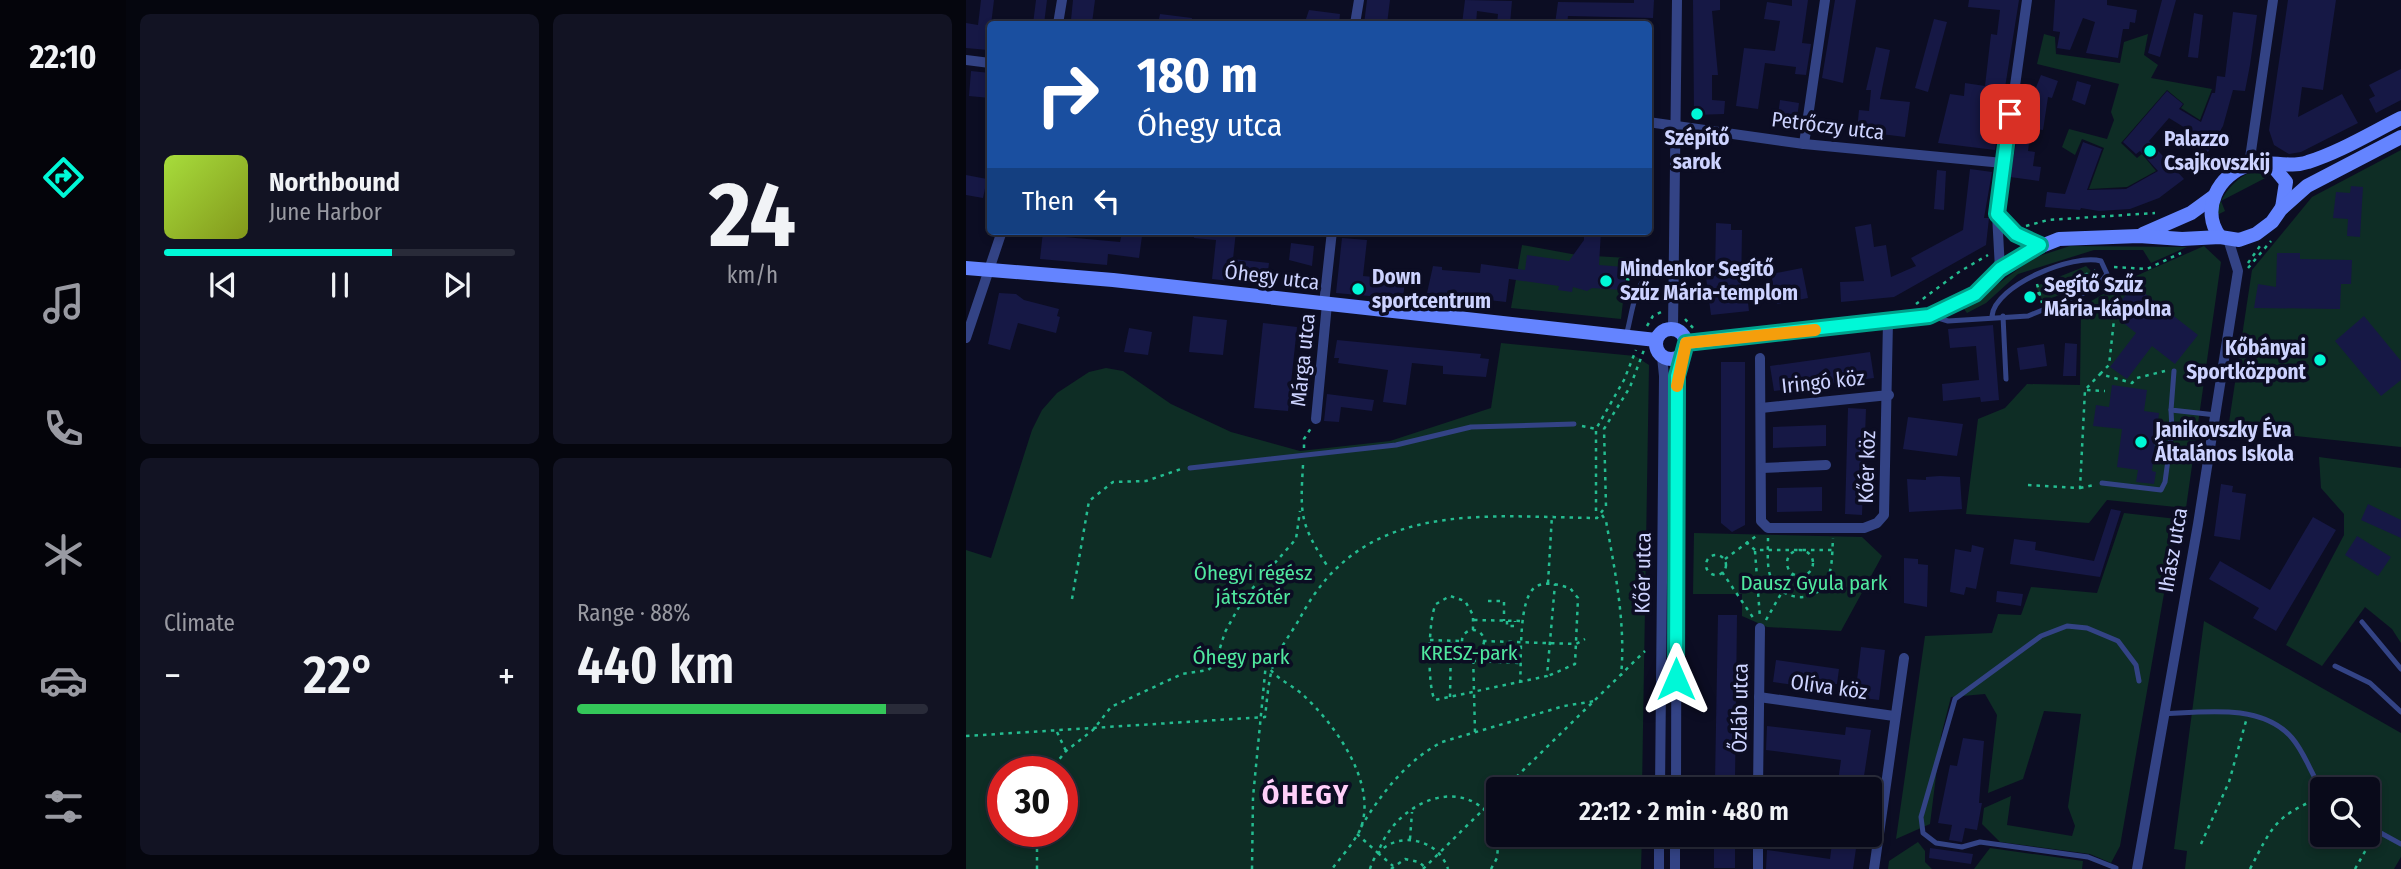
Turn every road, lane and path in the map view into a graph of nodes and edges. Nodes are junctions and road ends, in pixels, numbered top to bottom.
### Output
1 (1062, 0) edge
2 (1359, 0) edge
3 (1677, 0) edge
4 (1825, 0) edge
5 (2027, 0) edge
6 (2273, 0) edge
7 (1058, 21) edge
8 (1356, 21) edge
9 (966, 60) edge
10 (987, 63) edge
11 (2401, 118) edge
12 (1652, 122) edge
13 (1676, 124) junction
14 (2401, 137) edge
15 (1804, 144) junction
16 (2003, 163) junction
17 (2249, 165) junction
18 (2272, 165) junction
19 (2213, 197) junction
20 (2281, 209) junction
21 (2158, 213) dead end
22 (1997, 214) junction
23 (2016, 234) junction
24 (1001, 235) edge
25 (1332, 235) edge
26 (2139, 236) junction
27 (2224, 238) junction
28 (2040, 245) junction
29 (1999, 246) junction
30 (1673, 267) junction
31 (966, 268) edge
32 (990, 268) junction
33 (2000, 269) junction
34 (2035, 285) dead end
35 (1326, 304) junction
36 (1915, 304) dead end
37 (2045, 309) junction
38 (1672, 312) junction
39 (1929, 316) junction
40 (1992, 316) junction
41 (2003, 316) junction
42 (2114, 320) dead end
43 (1888, 321) junction
44 (1673, 328) junction
45 (1701, 332) dead end
46 (1626, 336) junction
47 (966, 338) edge
48 (1650, 340) junction
49 (1684, 349) junction
50 (1636, 356) dead end
51 (1662, 357) junction
52 (1760, 358) dead end
53 (2174, 371) joint
54 (2100, 374) junction
55 (2006, 379) dead end
56 (2085, 390) junction
57 (2105, 391) dead end
58 (1889, 395) junction
59 (1761, 408) junction
60 (2171, 410) junction
61 (2216, 415) junction
62 (1316, 419) joint
63 (1574, 424) joint
64 (1596, 429) junction
65 (1304, 457) junction
66 (1826, 465) dead end
67 (1190, 468) joint
68 (1762, 468) junction
69 (2102, 484) joint
70 (2028, 485) dead end
71 (2080, 488) junction
72 (1300, 511) junction
73 (1596, 511) dead end
74 (1602, 515) junction
75 (1552, 516) junction
76 (1768, 528) junction
77 (1833, 528) junction
78 (1745, 542) junction
79 (1755, 550) junction
80 (1768, 550) junction
81 (1800, 550) junction
82 (1832, 550) junction
83 (1724, 559) junction
84 (1328, 567) dead end
85 (1722, 572) junction
86 (1793, 574) junction
87 (1806, 575) junction
88 (1548, 583) junction
89 (1555, 584) junction
90 (1782, 592) junction
91 (1815, 593) junction
92 (1072, 599) dead end
93 (1488, 601) dead end
94 (1473, 620) junction
95 (1505, 621) junction
96 (1524, 621) junction
97 (2362, 622) dead end
98 (1760, 628) junction
99 (1473, 630) junction
100 (1585, 639) dead end
101 (1430, 640) junction
102 (1451, 641) junction
103 (1462, 641) junction
104 (1483, 641) junction
105 (1522, 642) junction
106 (1548, 643) junction
107 (1576, 644) junction
108 (1644, 651) dead end
109 (1472, 652) junction
110 (1904, 658) dead end
111 (1430, 659) junction
112 (1451, 660) junction
113 (1473, 661) junction
114 (1521, 663) junction
115 (2335, 666) dead end
116 (2401, 669) edge
117 (1271, 672) junction
118 (1547, 676) junction
119 (1621, 676) junction
120 (2139, 681) dead end
121 (1520, 682) junction
122 (1471, 694) junction
123 (1759, 697) junction
124 (1450, 698) junction
125 (1595, 701) junction
126 (2401, 712) edge
127 (2163, 714) junction
128 (2248, 715) junction
129 (1894, 716) junction
130 (1262, 717) junction
131 (1093, 730) junction
132 (1056, 732) junction
133 (1475, 732) junction
134 (966, 736) edge
135 (1066, 751) junction
136 (1062, 756) edge
137 (1516, 777) edge
138 (1660, 777) edge
139 (1675, 777) edge
140 (1758, 777) edge
141 (2315, 777) edge
142 (2310, 802) edge
143 (1485, 808) joint
144 (1412, 812) junction
145 (1361, 827) junction
146 (2380, 833) edge
147 (1357, 834) junction
148 (1410, 839) junction
149 (2200, 844) dead end
150 (2401, 844) edge
151 (1037, 847) edge
152 (1498, 847) edge
153 (1659, 847) edge
154 (1675, 847) edge
155 (1758, 847) edge
156 (2367, 847) edge
157 (1439, 852) junction
158 (1378, 853) junction
159 (1392, 868) edge
160 (1425, 868) edge
161 (1037, 869) edge
162 (1252, 869) edge
163 (1332, 869) edge
164 (1370, 869) edge
165 (1448, 869) edge
166 (1491, 869) edge
167 (1659, 869) edge
168 (1675, 869) edge
169 (1758, 869) edge
170 (1874, 869) edge
171 (2118, 869) edge
172 (2137, 869) edge
173 (2250, 869) edge
174 (2355, 869) edge

1 - 7 street
2 - 8 street
3 - 13 street
4 - 15 street
5 - 16 street
6 - 17 street
9 - 10 street
11 - 18 street
12 - 13 street, Petrőczy utca
13 - 15 street, Petrőczy utca
13 - 30 street
14 - 20 street
15 - 16 street, Petrőczy utca
16 - 22 street
17 - 18 street
17 - 19 street
18 - 20 street
19 - 26 street
19 - 27 street
20 - 27 street
21 - 23 path
22 - 23 street
22 - 29 street
23 - 28 street
24 - 32 street
25 - 35 street, Márga utca
26 - 27 street
26 - 28 street
27 - 61 street, Ihász utca
28 - 33 street
29 - 33 street
29 - 36 path
30 - 38 street
30 - 46 lane
31 - 32 street, Óhegy utca
32 - 35 street, Óhegy utca
32 - 47 street
33 - 39 street
34 - 37 path
35 - 46 street, Óhegy utca
35 - 62 street, Márga utca
37 - 40 lane
37 - 41 lane
38 - 44 street
38 - 45 path
38 - 48 path
39 - 40 lane
39 - 43 street
40 - 41 lane
41 - 55 lane
42 - 54 path
43 - 49 street
43 - 58 street, Kőér köz
44 - 48 street
44 - 49 street
46 - 48 street, Óhegy utca
48 - 51 street
48 - 74 path
49 - 51 street
49 - 139 street, Kőér utca
50 - 64 path
51 - 138 street, Kőér utca
52 - 59 street
53 - 54 path
53 - 60 lane
54 - 56 path
56 - 57 path
56 - 71 path
58 - 59 street, Iringó köz
58 - 77 street, Kőér köz
59 - 68 street
60 - 61 lane
60 - 69 lane
61 - 127 street, Ihász utca
62 - 65 path
63 - 64 path
63 - 65 lane
64 - 73 path
65 - 67 lane
65 - 72 path
66 - 68 street, Kőér köz
67 - 92 path
68 - 76 street
69 - 71 path
70 - 71 path
72 - 84 path
72 - 131 path
74 - 75 path
74 - 119 path
75 - 88 path
75 - 117 path
76 - 77 street, Kőér köz
76 - 78 path
76 - 80 path
77 - 82 path
78 - 79 path
78 - 83 path
79 - 80 path
79 - 98 path
80 - 81 path
80 - 90 path
81 - 82 path
81 - 86 path
81 - 87 path
82 - 91 path
83 - 85 path
83 - 85 path
85 - 98 path
86 - 87 path
86 - 90 path
87 - 91 path
88 - 89 path
88 - 96 path
89 - 106 path
89 - 107 path
90 - 91 path
90 - 98 path
93 - 95 path
94 - 95 path
94 - 99 path
94 - 101 path
95 - 96 path
96 - 105 path
97 - 116 lane
98 - 123 street, Őzláb utca
99 - 103 path
99 - 104 path
100 - 107 path
101 - 102 path
101 - 111 path
102 - 103 path
102 - 112 path
103 - 109 path
104 - 105 path
104 - 109 path
105 - 106 path
105 - 114 path
106 - 107 path
106 - 118 path
107 - 118 path
108 - 119 path
109 - 113 path
110 - 129 street
111 - 112 path
111 - 124 path
112 - 113 path
112 - 124 path
113 - 114 path
113 - 122 path
114 - 121 path
115 - 126 lane
117 - 130 path
117 - 130 path
117 - 145 path
118 - 121 path
119 - 125 path
120 - 171 lane
121 - 122 path
122 - 124 path
122 - 133 path
123 - 129 street, Olíva köz
123 - 140 street, Őzláb utca
125 - 133 path
125 - 137 path
127 - 128 lane
127 - 172 street, Ihász utca
128 - 141 lane
128 - 149 path
129 - 170 street
130 - 131 path
130 - 162 path
131 - 132 path
131 - 135 path
132 - 134 path
132 - 135 path
133 - 145 path
135 - 136 path
142 - 173 path
143 - 144 path
143 - 157 path
144 - 148 path
144 - 158 path
145 - 147 path
146 - 150 lane
147 - 158 path
147 - 163 path
148 - 157 path
148 - 158 path
151 - 161 path
152 - 166 path
153 - 167 street
154 - 168 street
155 - 169 street
156 - 174 path
157 - 160 path
157 - 165 path
158 - 159 path
158 - 164 path
159 - 160 path

